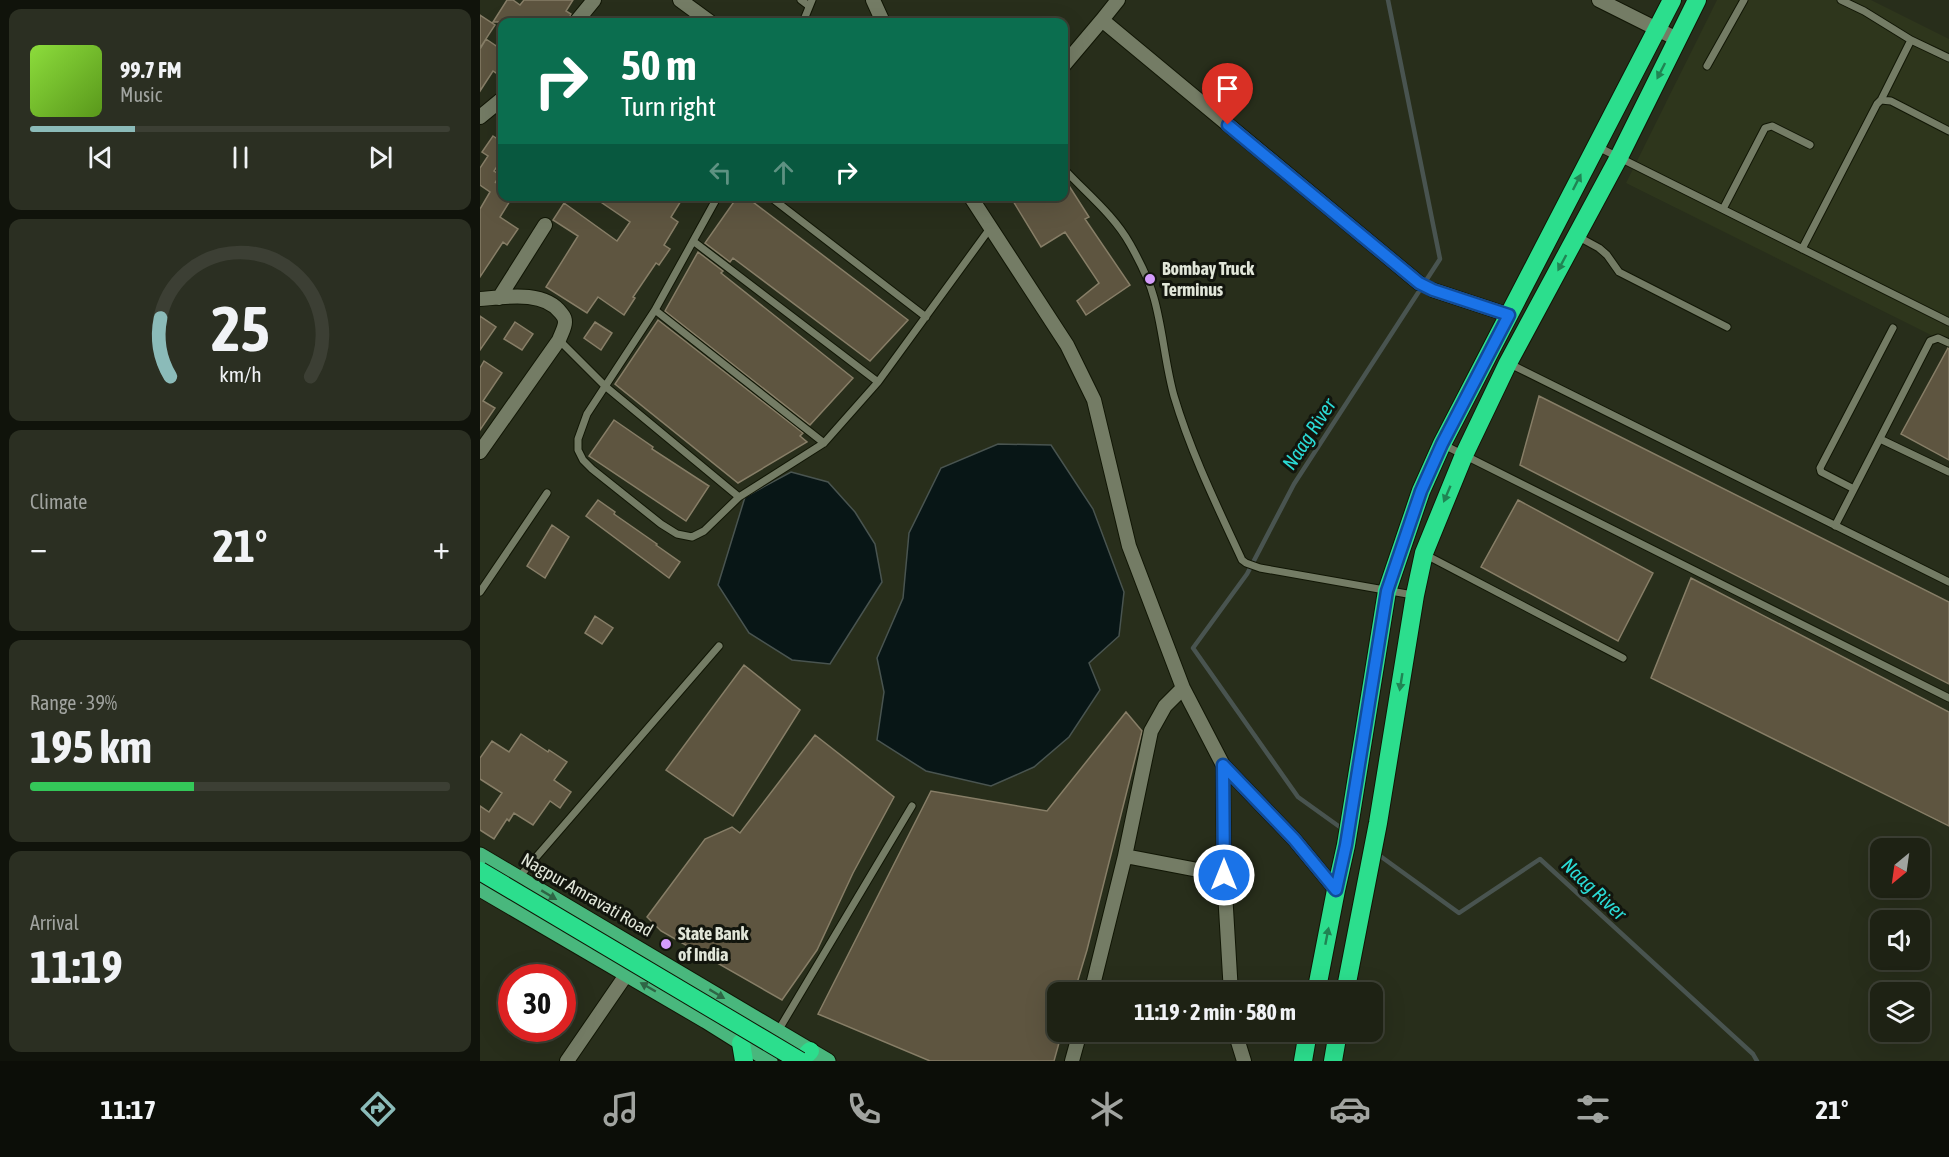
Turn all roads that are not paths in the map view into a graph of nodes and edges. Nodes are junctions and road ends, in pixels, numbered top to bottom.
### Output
1 (594, 0) edge
2 (680, 0) edge
3 (801, 0) edge
4 (873, 0) edge
5 (1118, 0) edge
6 (1599, 0) edge
7 (1672, 0) edge
8 (1697, 0) edge
9 (1744, 0) edge
10 (1841, 0) edge
11 (811, 3) edge
12 (579, 18) edge
13 (705, 18) edge
14 (804, 18) edge
15 (881, 18) edge
16 (1102, 20) junction
17 (1657, 28) junction
18 (1677, 39) junction
19 (1911, 40) junction
20 (1949, 58) edge
21 (1068, 60) edge
22 (1707, 66) dead end
23 (1881, 100) junction
24 (498, 102) edge
25 (480, 117) edge
26 (1949, 130) edge
27 (1810, 145) dead end
28 (1596, 146) junction
29 (1618, 157) junction
30 (1068, 173) edge
31 (715, 201) edge
32 (775, 201) edge
33 (973, 201) edge
34 (1723, 209) junction
35 (545, 225) dead end
36 (991, 227) junction
37 (1576, 236) junction
38 (693, 241) junction
39 (1802, 249) junction
40 (1419, 283) joint
41 (1433, 290) joint
42 (500, 298) junction
43 (480, 299) edge
44 (655, 310) junction
45 (1509, 315) junction
46 (926, 317) junction
47 (1949, 322) edge
48 (1726, 327) dead end
49 (1893, 328) dead end
50 (559, 340) junction
51 (1949, 343) edge
52 (1508, 363) junction
53 (878, 382) junction
54 (605, 386) junction
55 (1880, 439) junction
56 (824, 443) junction
57 (1442, 444) junction
58 (480, 452) edge
59 (1464, 455) junction
60 (1949, 472) edge
61 (1854, 489) junction
62 (548, 493) dead end
63 (739, 497) junction
64 (1835, 526) junction
65 (1424, 554) junction
66 (1949, 582) edge
67 (1387, 591) junction
68 (480, 592) edge
69 (1415, 595) junction
70 (719, 645) dead end
71 (1623, 658) dead end
72 (1183, 688) junction
73 (1949, 698) edge
74 (1223, 765) junction
75 (912, 806) dead end
76 (480, 855) edge
77 (1125, 856) junction
78 (480, 871) edge
79 (1224, 875) junction
80 (519, 877) junction
81 (480, 890) edge
82 (1336, 890) junction
83 (626, 975) junction
84 (1094, 982) edge
85 (1230, 982) edge
86 (1318, 982) edge
87 (1347, 982) edge
88 (778, 1031) junction
89 (1077, 1042) edge
90 (1238, 1042) edge
91 (1306, 1042) edge
92 (1336, 1042) edge
93 (742, 1052) edge
94 (803, 1058) edge
95 (567, 1061) edge
96 (770, 1061) edge
97 (828, 1061) edge
98 (1072, 1061) edge
99 (1244, 1061) edge
100 (1303, 1061) edge
101 (1333, 1061) edge

1 - 12 street
2 - 13 street
3 - 11 lane
4 - 15 street
5 - 16 street
6 - 17 street
7 - 17 highway
8 - 18 highway
9 - 22 lane
10 - 19 lane
11 - 14 lane
16 - 21 street
16 - 40 street
17 - 18 street
17 - 28 highway
18 -> 29 highway
19 - 20 lane
19 - 23 lane
23 - 26 lane
23 - 39 lane
24 - 25 street
27 - 34 lane
28 - 29 lane
45 -> 28 highway
29 - 34 lane
29 - 37 highway
30 - 67 lane
31 - 38 lane
32 - 46 lane
33 - 36 street
34 - 39 lane
35 - 42 street
36 - 46 lane
36 - 72 street
37 - 48 lane
37 -> 52 highway
38 - 44 lane
38 - 53 lane
39 - 47 lane
40 - 41 lane
41 - 45 street
42 - 43 street
42 - 50 street
44 - 54 lane
44 - 56 lane
45 - 57 highway
46 - 53 lane
49 - 61 lane
50 - 54 lane
50 - 58 street
51 - 55 lane
52 - 59 highway
52 - 64 lane
53 - 56 lane
54 - 63 lane
54 - 63 lane
55 - 60 lane
55 - 61 lane
56 - 63 lane
57 - 59 lane
57 - 67 highway
59 -> 65 highway
59 - 73 lane
61 - 64 lane
62 - 68 lane
64 - 66 lane
65 - 69 highway
65 - 71 lane
67 - 69 lane
67 - 82 highway
69 -> 87 highway
70 - 80 lane
72 - 74 street
72 - 77 street
74 - 79 street
74 - 82 street
75 - 88 lane
76 - 80 main road, Nagpur Amravati Road
77 - 79 street
77 - 84 street
78 - 94 highway, bridge
79 - 85 street
80 -> 88 main road, Nagpur Amravati Road
81 - 83 main road
86 -> 82 highway
93 -> 83 main road
83 - 95 street
88 - 94 main road, Nagpur Amravati Road
89 - 98 street
90 - 99 street
91 - 100 highway
92 - 101 highway
93 - 96 main road
94 - 97 main road, Nagpur Amravati Road

